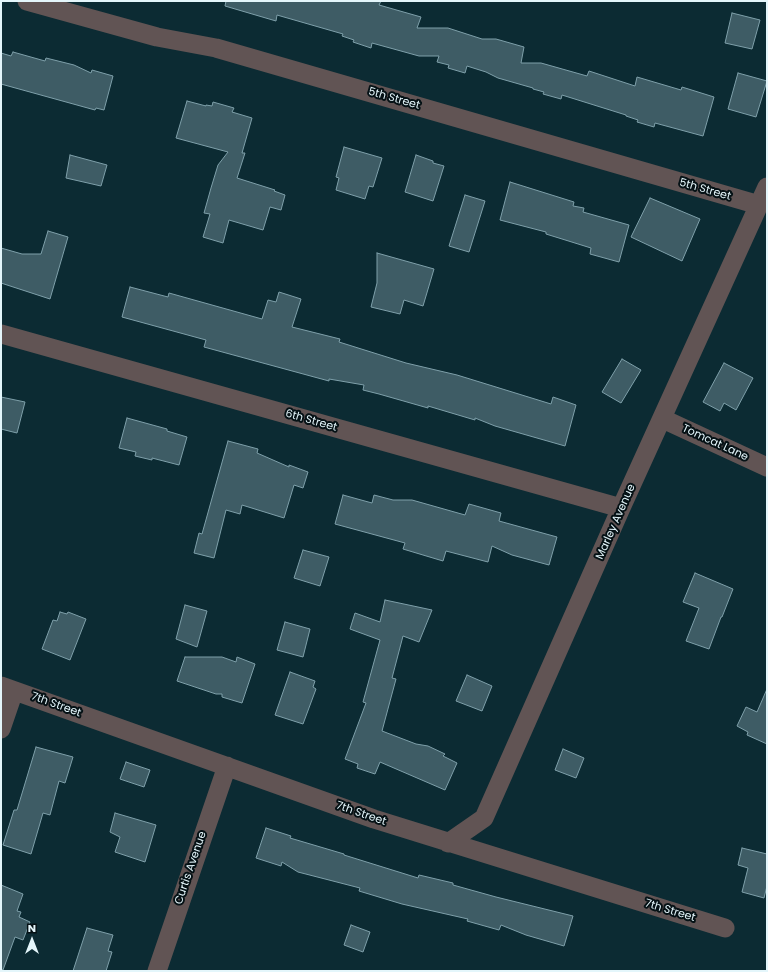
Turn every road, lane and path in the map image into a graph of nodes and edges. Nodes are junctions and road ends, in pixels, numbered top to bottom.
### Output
1 (27, 1) edge
2 (767, 186) edge
3 (759, 205) junction
4 (1, 334) edge
5 (663, 418) junction
6 (767, 467) edge
7 (622, 508) junction
8 (7, 688) edge
9 (1, 729) edge
10 (227, 766) junction
11 (448, 843) junction
12 (725, 928) dead end
13 (157, 971) edge

1 - 3 street, 5th Street
2 - 3 street, Marley Avenue
3 - 5 street, Marley Avenue
4 - 7 street, 6th Street
5 - 6 street, Tomcat Lane
5 - 7 street, Marley Avenue
7 - 11 street, Marley Avenue
8 - 9 street
8 - 10 street, 7th Street
10 - 11 street, 7th Street
10 - 13 street, Curtis Avenue
11 - 12 street, 7th Street

